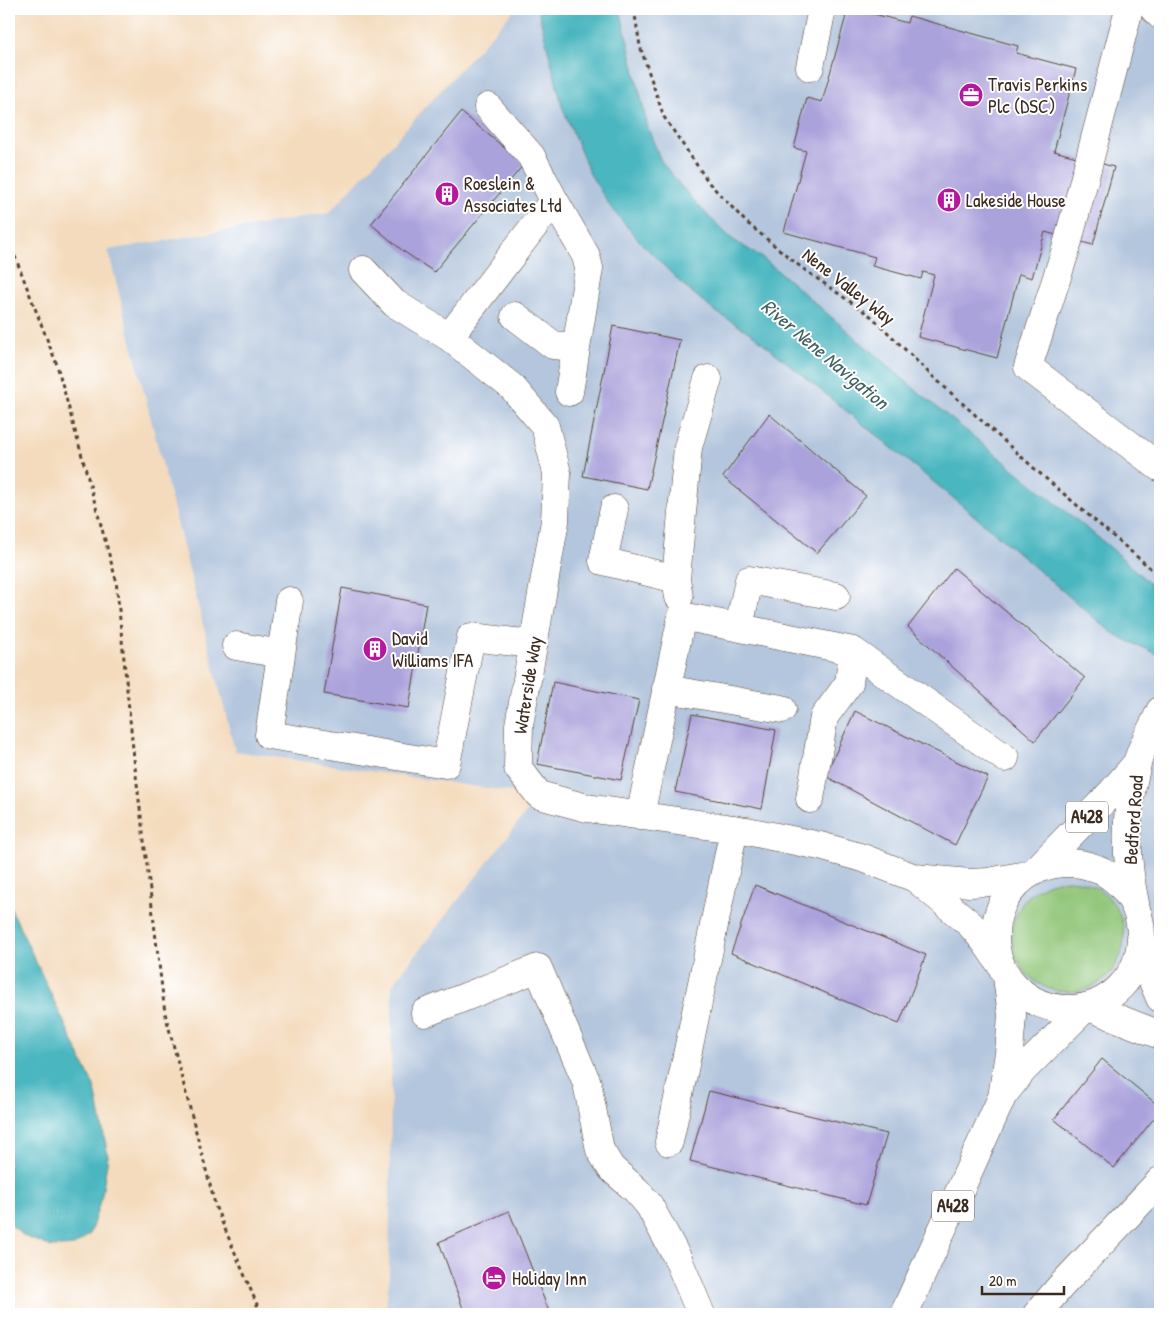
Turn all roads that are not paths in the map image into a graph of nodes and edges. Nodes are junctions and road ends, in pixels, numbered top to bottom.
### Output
1 (822, 9) edge
2 (1129, 9) edge
3 (1154, 9) edge
4 (1160, 15) edge
5 (810, 67) dead end
6 (488, 107) dead end
7 (554, 200) junction
8 (363, 270) dead end
9 (516, 316) dead end
10 (449, 337) junction
11 (576, 347) junction
12 (708, 378) dead end
13 (569, 392) dead end
14 (1160, 465) edge
15 (614, 509) dead end
16 (676, 579) junction
17 (836, 596) dead end
18 (289, 601) dead end
19 (682, 616) junction
20 (739, 627) junction
21 (533, 644) junction
22 (236, 646) dead end
23 (853, 651) junction
24 (281, 654) junction
25 (666, 688) junction
26 (782, 708) dead end
27 (1160, 711) edge
28 (1005, 758) dead end
29 (1137, 763) junction
30 (810, 799) dead end
31 (640, 816) junction
32 (734, 829) junction
33 (1032, 872) junction
34 (915, 878) junction
35 (1136, 906) junction
36 (1142, 940) junction
37 (1003, 970) junction
38 (1160, 998) edge
39 (1087, 1008) junction
40 (425, 1013) dead end
41 (1160, 1035) edge
42 (1002, 1097) junction
43 (669, 1142) dead end
44 (1160, 1181) edge
45 (701, 1314) edge
46 (904, 1314) edge
47 (1037, 1314) edge

1 - 5 main road
2 - 14 main road
3 - 4 main road
6 - 7 main road
7 - 10 main road
7 - 11 main road
8 - 10 main road, Waterside Way
9 - 11 main road
10 - 21 main road, Waterside Way
11 - 13 main road
12 - 16 main road
15 - 16 main road
16 - 19 main road
17 - 20 main road
18 - 24 main road
19 - 20 main road
19 - 25 main road
20 - 23 main road
21 - 24 main road
21 - 31 main road, Waterside Way
22 - 24 main road
23 - 28 main road
23 - 30 main road
25 - 26 main road
25 - 31 main road
27 - 29 main road, Bedford Road / A428
29 - 33 main road, Bedford Road / A428
29 - 35 main road, Bedford Road / A428
31 - 32 main road, Waterside Way
32 - 34 main road, Waterside Way
32 - 43 main road
33 - 34 main road, Waterside Way
33 - 35 main road
33 - 37 main road
34 - 37 main road, Waterside Way
35 - 36 main road
36 - 38 main road
36 - 39 main road
37 - 39 main road
37 - 42 main road, A428
39 - 41 main road
39 - 42 main road, A428
40 - 45 main road
42 - 46 main road, A428
44 - 47 main road

